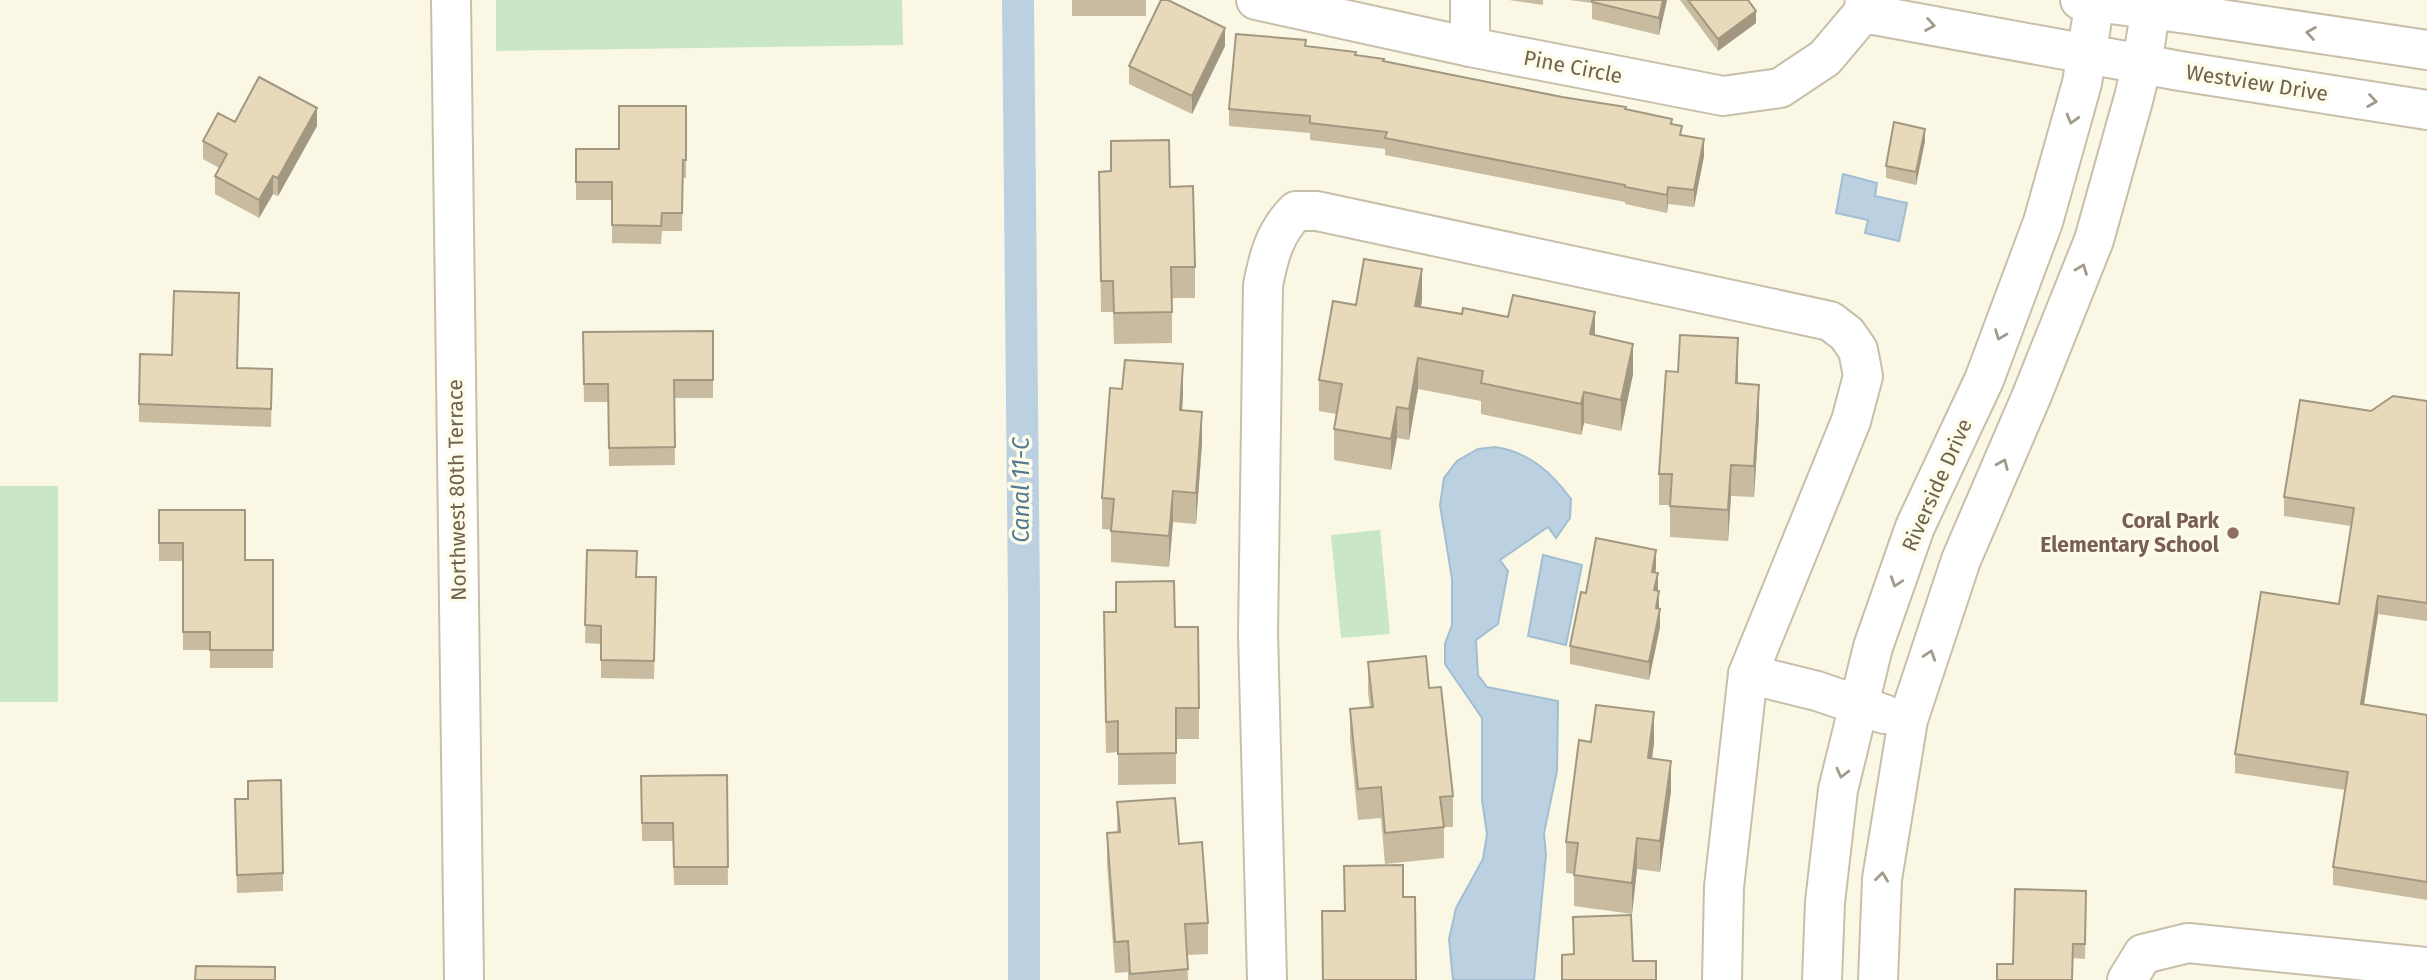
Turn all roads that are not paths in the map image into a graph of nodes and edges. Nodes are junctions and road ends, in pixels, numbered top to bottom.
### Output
1 (451, 0) edge
2 (1256, 0) edge
3 (1469, 0) edge
4 (2090, 1) edge
5 (2151, 5) edge
6 (1864, 7) edge
7 (1469, 47) junction
8 (2427, 50) edge
9 (2088, 53) junction
10 (2142, 64) junction
11 (2427, 110) edge
12 (1748, 674) junction
13 (1859, 707) junction
14 (1908, 720) junction
15 (2427, 967) edge
16 (464, 980) edge
17 (1267, 980) edge
18 (1722, 980) edge
19 (1822, 980) edge
20 (1878, 980) edge
21 (2127, 980) edge

1 - 16 street, Northwest 80th Terrace
2 - 7 street, Pine Circle
3 - 7 street
4 - 5 street
4 - 9 street, Riverside Drive
8 -> 5 street
5 - 10 street
6 - 7 street, Pine Circle
6 -> 9 street, Pine Circle
9 - 10 street, Westview Drive
9 -> 13 street, Riverside Drive
10 -> 11 street, Westview Drive
14 -> 10 street
12 - 13 street
12 - 17 street
12 - 18 street
13 - 14 street
13 -> 19 street, Riverside Drive
20 -> 14 street
15 - 21 street

